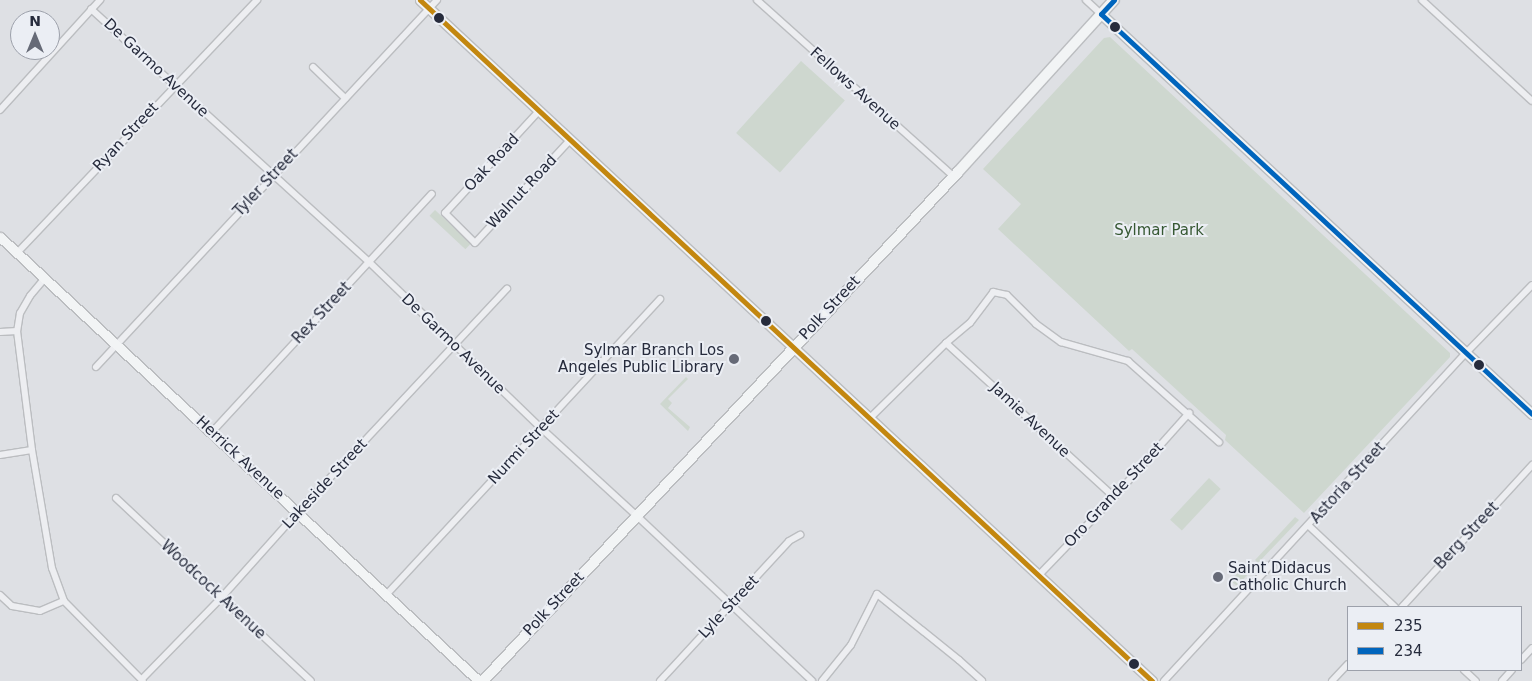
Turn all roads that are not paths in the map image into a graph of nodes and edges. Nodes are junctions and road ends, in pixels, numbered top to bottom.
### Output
1 (100, 0) edge
2 (257, 0) edge
3 (420, 0) edge
4 (437, 0) edge
5 (757, 0) edge
6 (1086, 0) edge
7 (1114, 0) edge
8 (1422, 0) edge
9 (429, 8) junction
10 (92, 9) junction
11 (1101, 14) junction
12 (312, 67) dead end
13 (175, 84) junction
14 (346, 98) junction
15 (1532, 101) edge
16 (0, 110) edge
17 (538, 112) junction
18 (569, 141) junction
19 (273, 176) junction
20 (954, 177) junction
21 (432, 194) dead end
22 (0, 237) edge
23 (476, 243) joint
24 (18, 253) junction
25 (369, 262) junction
26 (45, 278) junction
27 (1532, 285) edge
28 (507, 289) dead end
29 (660, 299) dead end
30 (17, 331) junction
31 (0, 332) edge
32 (946, 343) junction
33 (116, 345) junction
34 (454, 346) junction
35 (794, 348) junction
36 (1465, 354) junction
37 (96, 367) dead end
38 (1189, 414) junction
39 (1532, 414) edge
40 (871, 418) junction
41 (541, 428) junction
42 (212, 432) junction
43 (1219, 442) dead end
44 (32, 450) junction
45 (0, 455) edge
46 (1532, 465) edge
47 (1114, 497) junction
48 (116, 498) dead end
49 (298, 512) junction
50 (636, 515) junction
51 (1309, 526) junction
52 (800, 534) dead end
53 (1039, 575) junction
54 (387, 594) junction
55 (0, 595) edge
56 (221, 598) junction
57 (64, 601) junction
58 (731, 605) junction
59 (1394, 606) edge
60 (1403, 606) edge
61 (1532, 648) edge
62 (1522, 659) edge
63 (1347, 665) edge
64 (1465, 671) edge
65 (1511, 671) edge
66 (143, 680) edge
67 (311, 681) edge
68 (479, 681) edge
69 (483, 681) edge
70 (660, 681) edge
71 (812, 681) edge
72 (822, 681) edge
73 (982, 681) edge
74 (1152, 681) edge
75 (1164, 681) edge
76 (1332, 681) edge
77 (1476, 681) edge
78 (1502, 681) edge

1 - 10 street
2 - 13 street, Ryan Street
3 - 9 street
4 - 9 street, Tyler Street
5 - 20 street, Fellows Avenue
6 - 11 street
7 - 11 main road, Polk Street
8 - 15 street
9 - 14 street, Tyler Street
9 - 17 street
10 - 13 street, De Garmo Avenue
10 - 16 street
11 - 20 main road, Polk Street
11 - 36 street
12 - 14 street
13 - 19 street, De Garmo Avenue
13 - 24 street, Ryan Street
14 - 19 street, Tyler Street
17 - 18 street
17 - 23 street, Oak Road
18 - 23 street, Walnut Road
18 - 35 street
19 - 25 street, De Garmo Avenue
19 - 33 street, Tyler Street
20 - 35 main road, Polk Street
21 - 25 street, Rex Street
22 - 24 street, Herrick Avenue
24 - 26 street, Herrick Avenue
25 - 34 street, De Garmo Avenue
25 - 42 street, Rex Street
26 - 30 street
26 - 33 street, Herrick Avenue
27 - 36 street, Astoria Street
28 - 34 street, Lakeside Street
29 - 41 street, Nurmi Street
30 - 31 street
30 - 44 street
32 - 38 street
32 - 40 street
32 - 47 street, Jamie Avenue
33 - 37 street, Tyler Street
33 - 42 street, Herrick Avenue
34 - 41 street, De Garmo Avenue
34 - 49 street, Lakeside Street
35 - 40 street
35 - 50 main road, Polk Street
36 - 39 street
36 - 51 street, Astoria Street
38 - 43 street
38 - 47 street, Oro Grande Street
40 - 53 street
41 - 50 street, De Garmo Avenue
41 - 54 street, Nurmi Street
42 - 49 street, Herrick Avenue
44 - 45 street
44 - 57 street
46 - 60 street, Berg Street
47 - 53 street, Oro Grande Street
48 - 56 street, Woodcock Avenue
49 - 54 street, Herrick Avenue
49 - 56 street, Lakeside Street
50 - 58 street, De Garmo Avenue
50 - 69 main road, Polk Street
51 - 59 street
51 - 75 street, Astoria Street
52 - 58 street, Lyle Street
53 - 74 street
54 - 68 street, Herrick Avenue
55 - 57 street
56 - 66 street, Lakeside Street
56 - 67 street, Woodcock Avenue
57 - 66 street
58 - 70 street, Lyle Street
58 - 71 street, De Garmo Avenue
61 - 62 street
63 - 76 street
64 - 77 street
65 - 78 street
72 - 73 street

